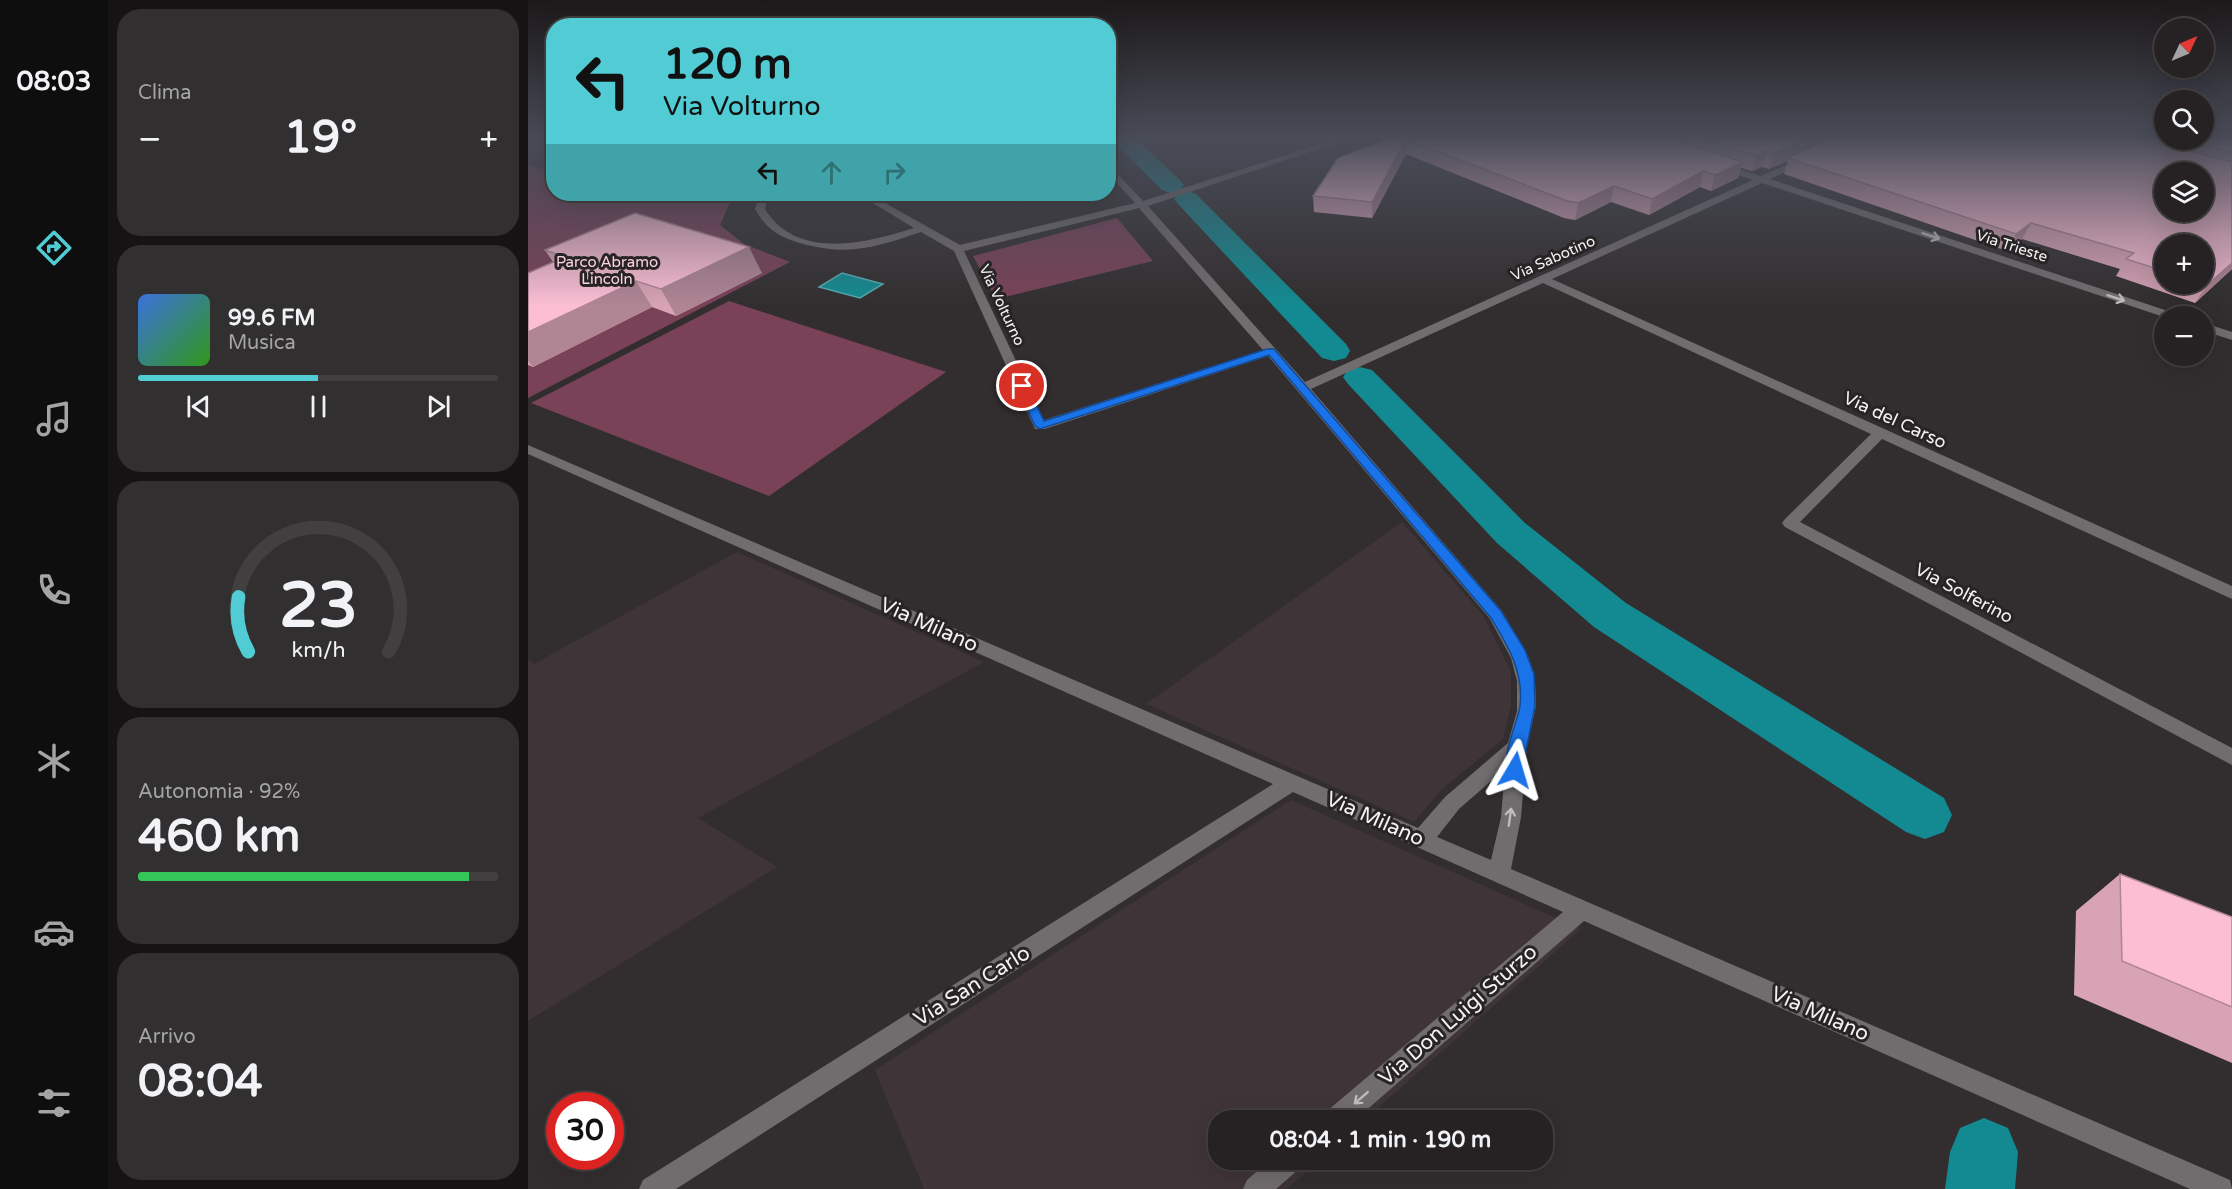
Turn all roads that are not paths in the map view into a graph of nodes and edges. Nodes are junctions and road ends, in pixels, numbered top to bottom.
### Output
1 (1134, 194) edge
2 (1173, 194) edge
3 (1729, 194) edge
4 (1805, 194) edge
5 (762, 201) edge
6 (875, 201) edge
7 (1143, 204) junction
8 (923, 228) junction
9 (958, 249) junction
10 (1543, 279) junction
11 (2154, 310) edge
12 (2214, 330) edge
13 (2232, 336) edge
14 (1271, 351) junction
15 (1303, 388) junction
16 (1880, 433) junction
17 (528, 449) edge
18 (2232, 593) edge
19 (1517, 747) junction
20 (2232, 757) edge
21 (1291, 783) junction
22 (1421, 840) junction
23 (1499, 874) junction
24 (1581, 910) junction
25 (1348, 1110) edge
26 (1278, 1170) edge
27 (652, 1189) edge
28 (1256, 1189) edge
29 (2221, 1189) edge

1 - 7 street
2 - 7 street, Via Volturno
3 - 10 street, Via Sabotino
4 -> 11 street, Via Trieste
5 - 8 street
6 - 8 street
7 - 9 street, Via Volturno
7 - 14 street
8 - 9 street
9 - 14 street, Via Volturno
10 - 15 street, Via Sabotino
10 - 16 street, Via del Carso
12 - 13 street
14 - 15 street
15 - 19 street
16 - 18 street, Via del Carso
16 - 20 street, Via Solferino
17 - 21 street, Via Milano
19 - 22 street
23 -> 19 street
21 - 22 street, Via Milano
21 - 27 street, Via San Carlo
22 - 23 street, Via Milano
23 - 24 street, Via Milano
24 -> 25 street, Via Don Luigi Sturzo
24 - 29 street, Via Milano
26 - 28 street

